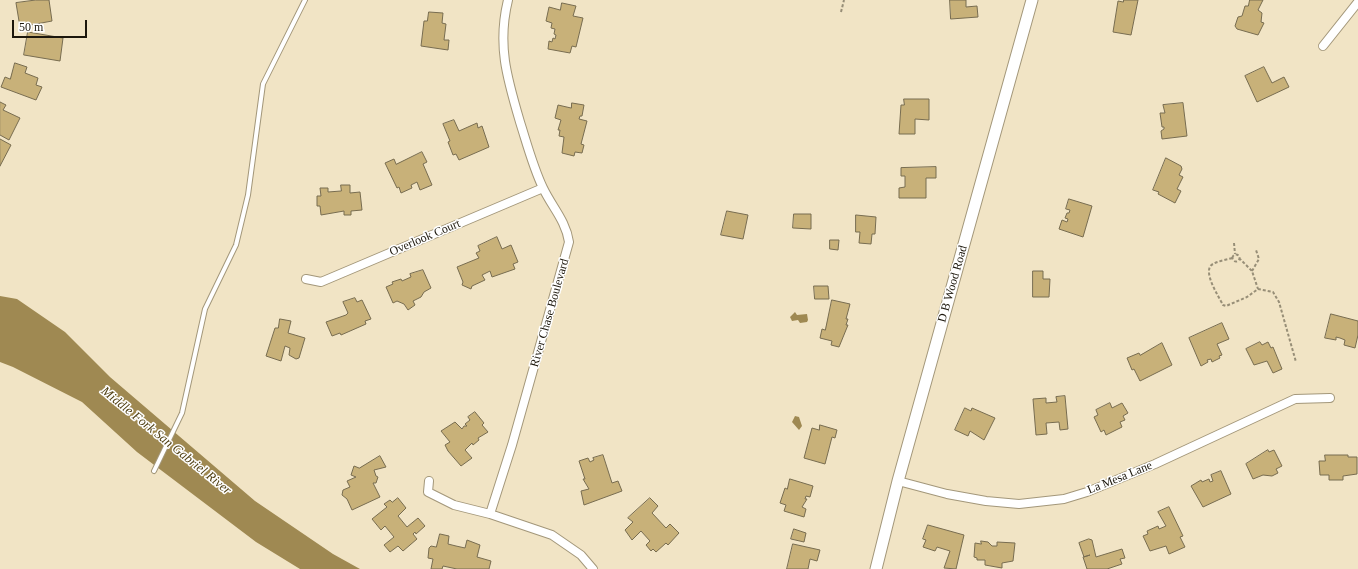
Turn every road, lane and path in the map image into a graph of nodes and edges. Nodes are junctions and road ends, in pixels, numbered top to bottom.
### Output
1 (305, 0) edge
2 (508, 0) edge
3 (844, 0) edge
4 (1032, 0) edge
5 (1358, 2) edge
6 (841, 12) dead end
7 (1322, 46) dead end
8 (543, 188) junction
9 (1234, 243) dead end
10 (1256, 250) dead end
11 (1235, 254) junction
12 (1232, 258) junction
13 (1239, 258) junction
14 (1252, 271) junction
15 (306, 278) dead end
16 (1258, 289) junction
17 (1296, 362) dead end
18 (1330, 398) dead end
19 (154, 470) dead end
20 (429, 481) dead end
21 (898, 481) junction
22 (490, 514) junction
23 (593, 569) edge
24 (876, 569) edge

1 - 19 lane
2 - 8 street, River Chase Boulevard
3 - 6 path
4 - 21 main road, D B Wood Road
5 - 7 street
8 - 15 street, Overlook Court
8 - 22 street, River Chase Boulevard
9 - 11 path
10 - 14 path
11 - 12 path
11 - 13 path
12 - 13 path
12 - 16 path
13 - 14 path
14 - 16 path
16 - 17 path
18 - 21 street, La Mesa Lane
20 - 22 street
21 - 24 main road, D B Wood Road
22 - 23 street

